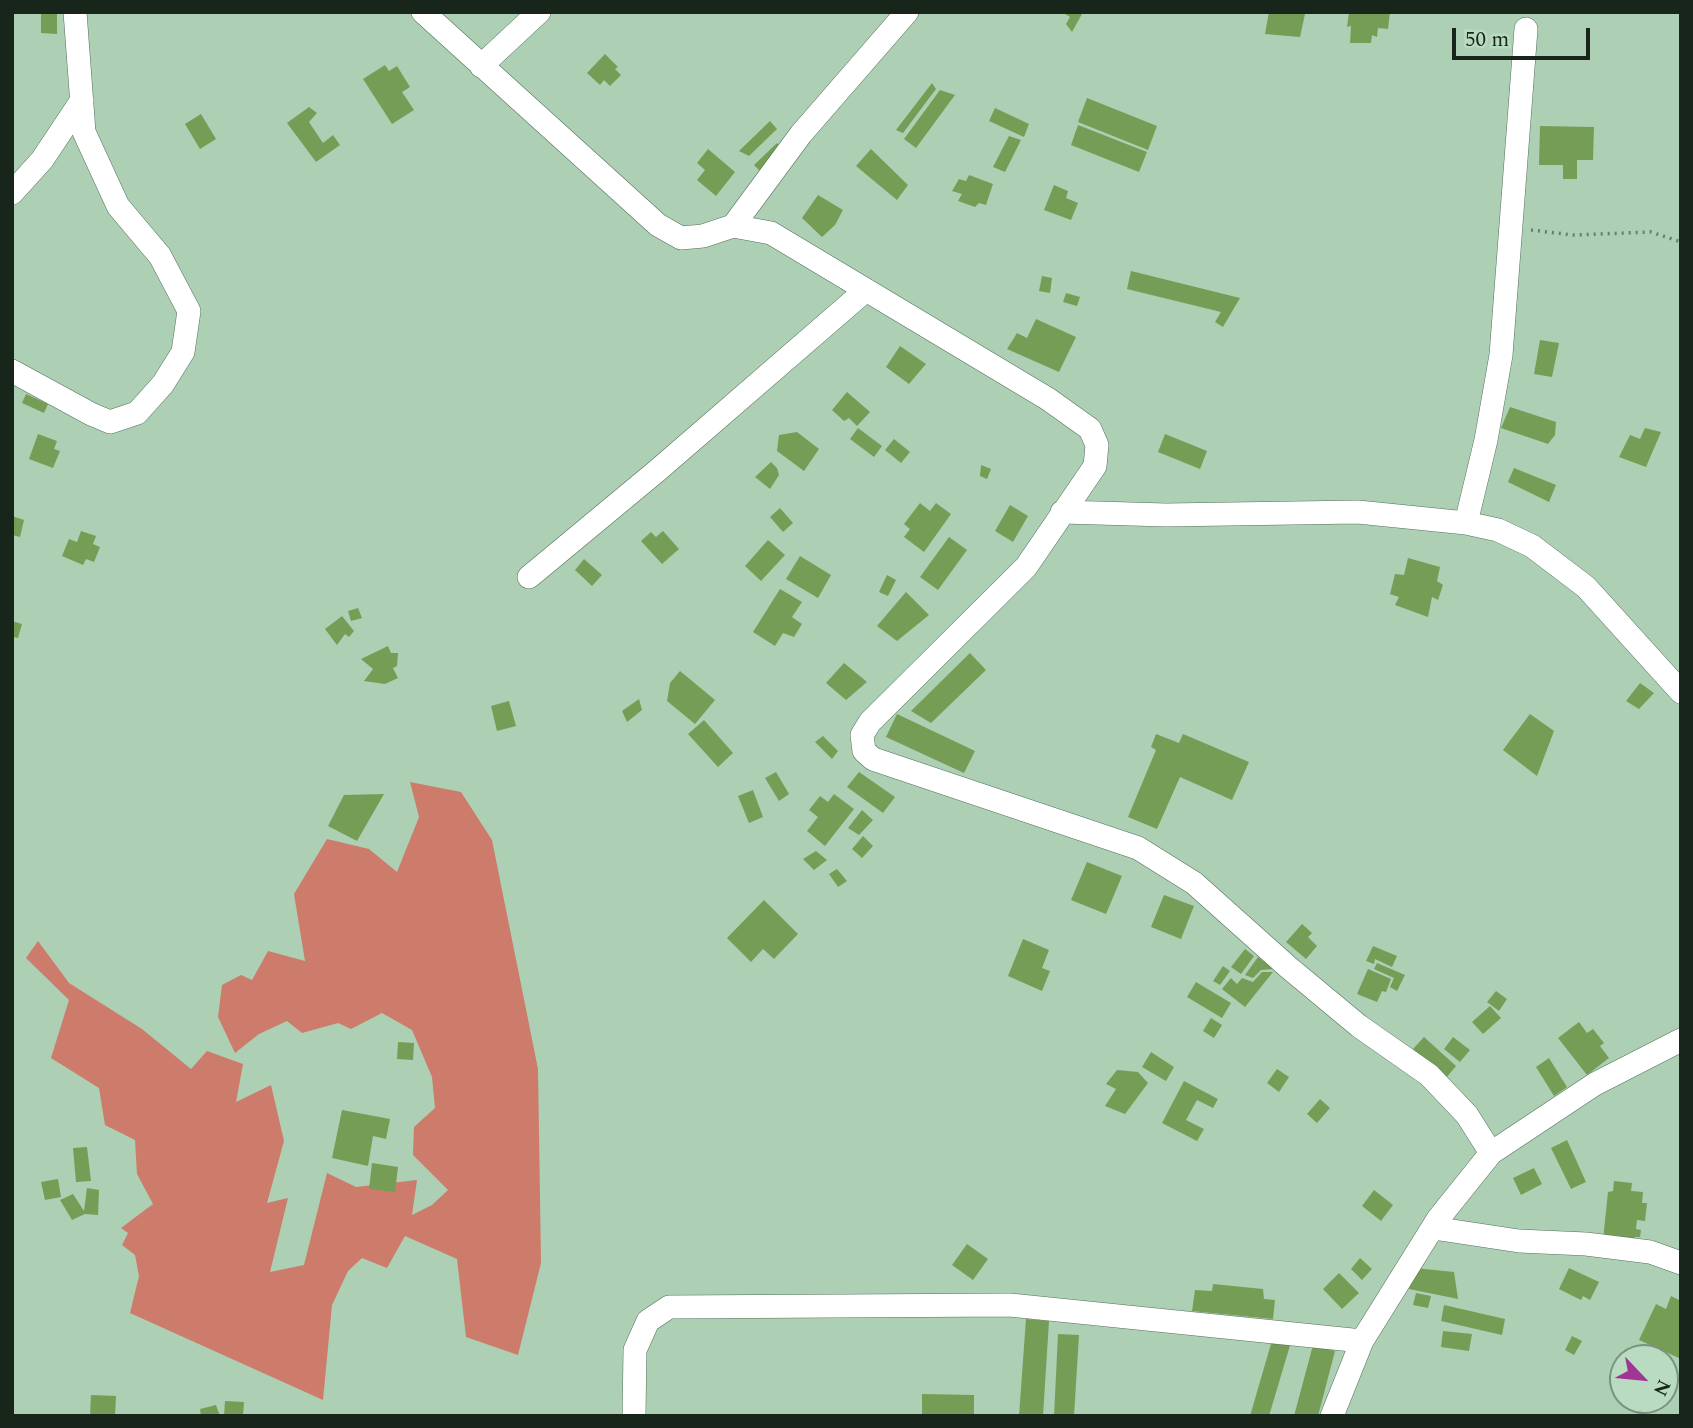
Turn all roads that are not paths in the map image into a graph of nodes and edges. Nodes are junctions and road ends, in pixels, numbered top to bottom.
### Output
1 (75, 12) edge
2 (423, 12) edge
3 (539, 12) edge
4 (907, 12) edge
5 (1526, 29) dead end
6 (481, 65) junction
7 (82, 100) junction
8 (12, 194) edge
9 (733, 226) junction
10 (866, 290) junction
11 (12, 371) edge
12 (1062, 512) junction
13 (1466, 523) junction
14 (528, 577) dead end
15 (1681, 692) edge
16 (1681, 1040) edge
17 (1491, 1153) junction
18 (1433, 1228) junction
19 (1681, 1263) edge
20 (1362, 1341) junction
21 (634, 1416) edge
22 (1332, 1416) edge

1 - 7 street
2 - 6 street
3 - 6 street
4 - 9 street
5 - 13 street
6 - 9 street
7 - 8 street
7 - 11 street
9 - 10 street
10 - 12 street
10 - 14 street
12 - 13 street
12 - 17 street
13 - 15 street
16 - 17 street
17 - 18 street
18 - 19 street
18 - 20 street
20 - 21 street
20 - 22 street

